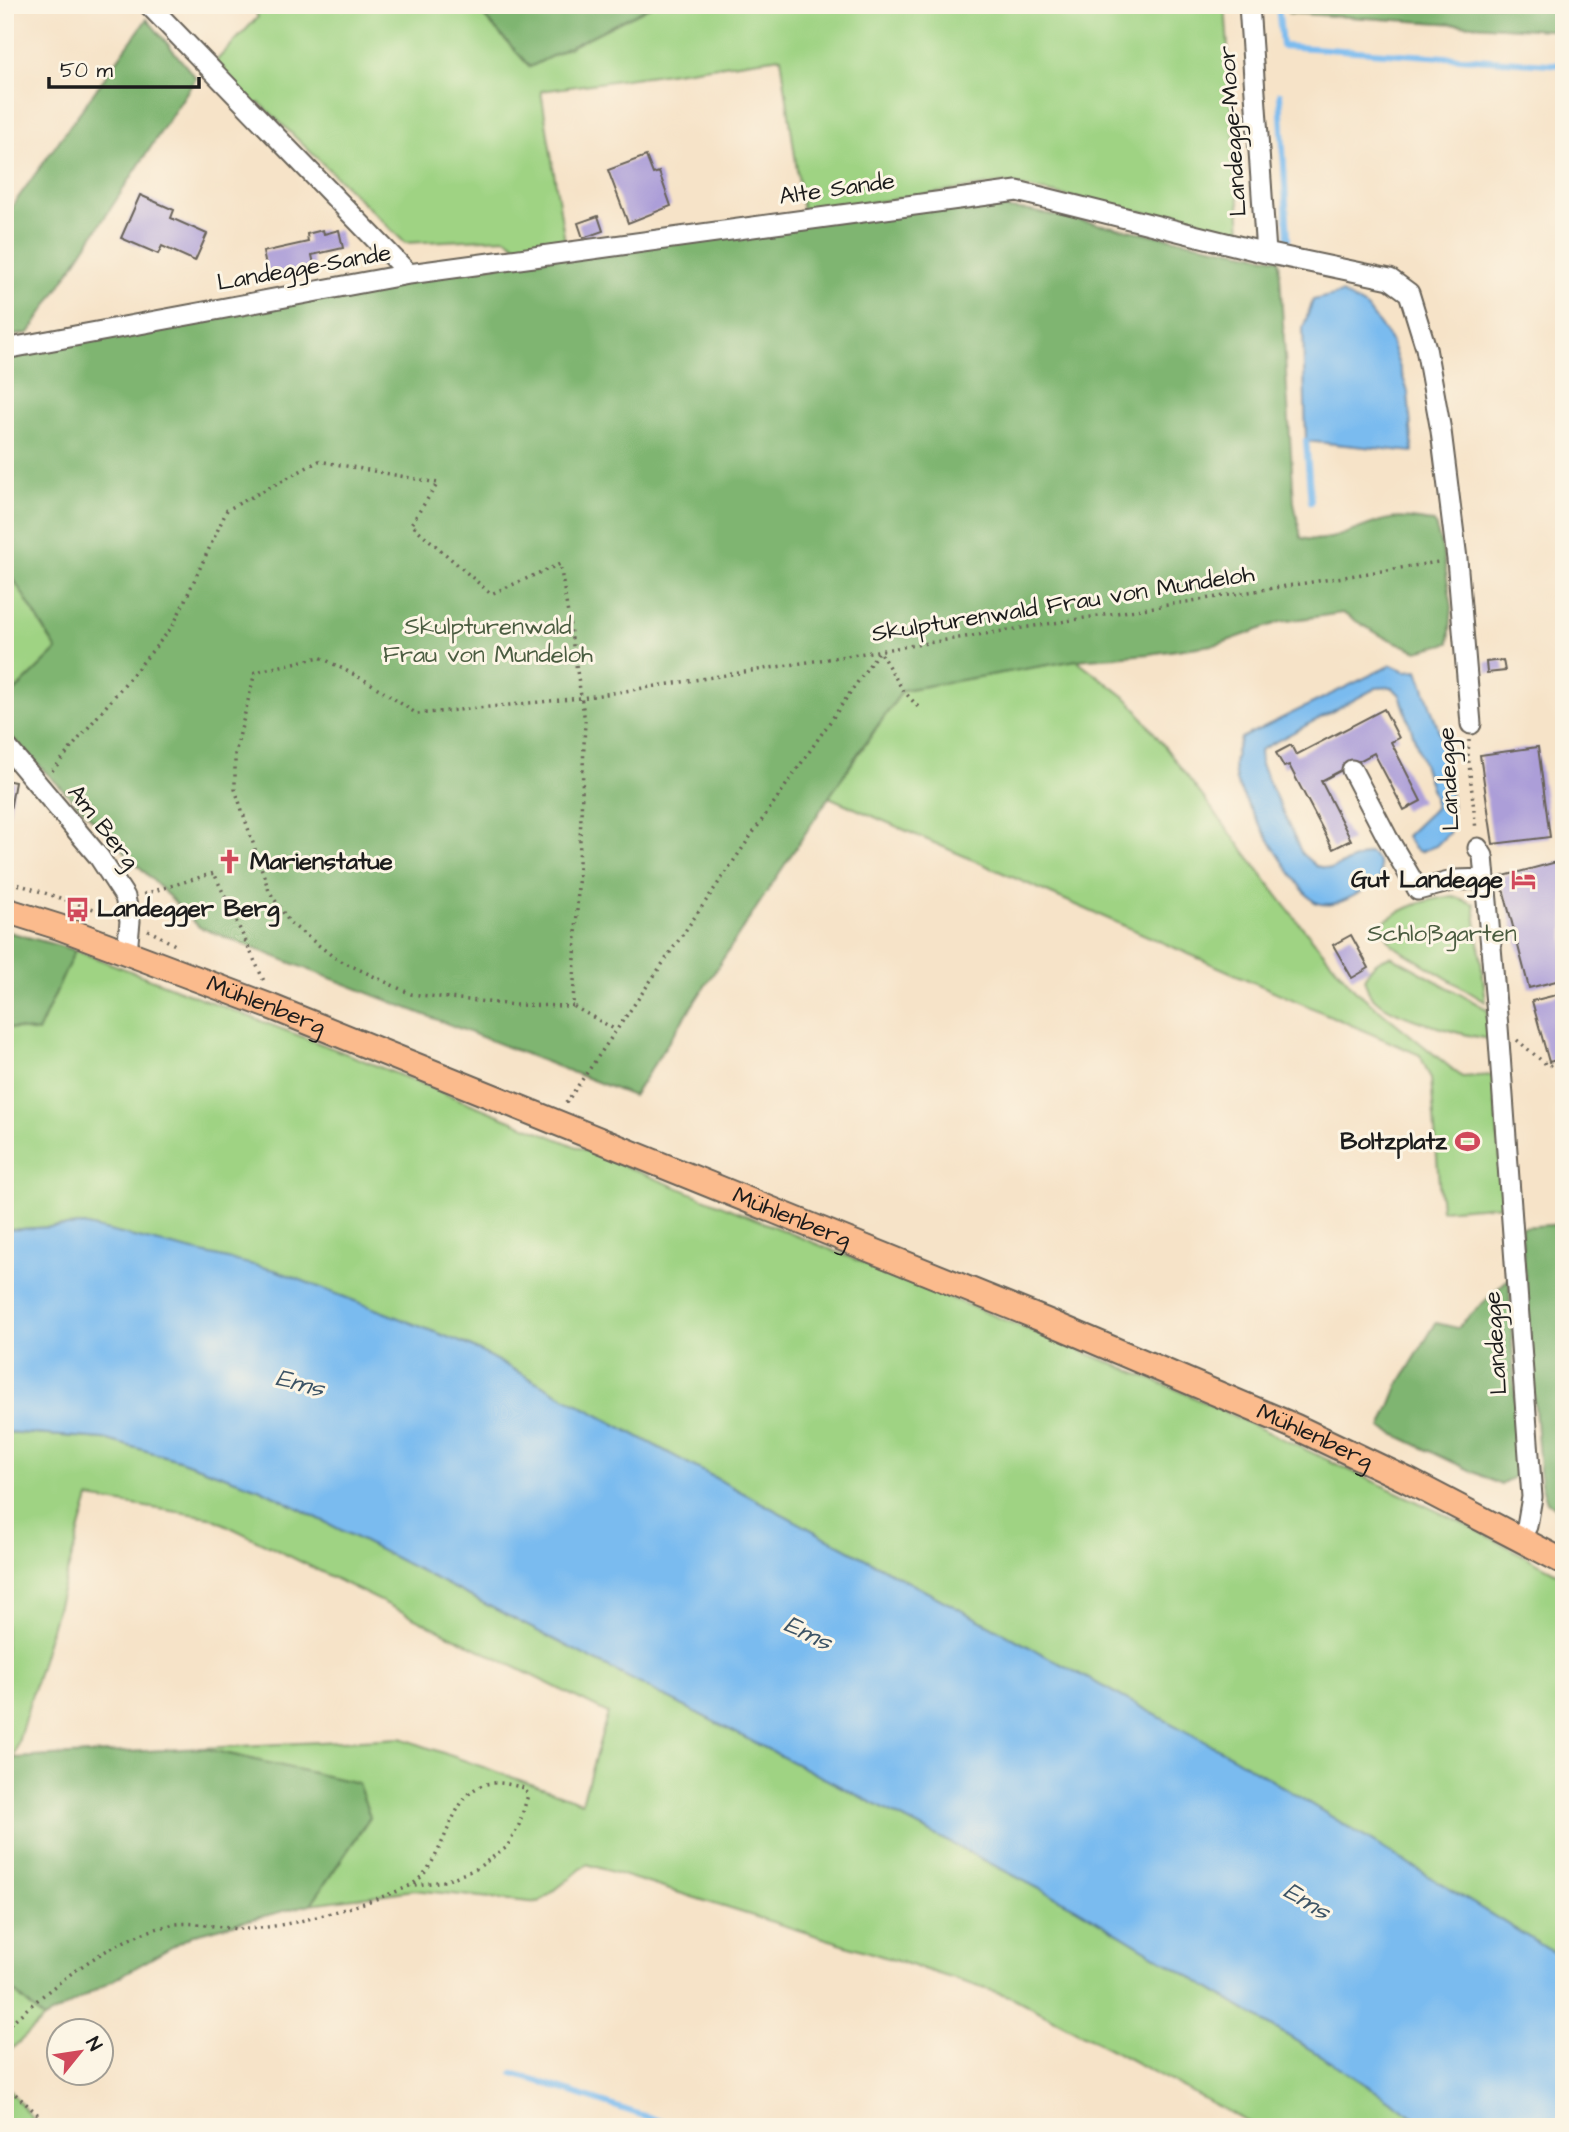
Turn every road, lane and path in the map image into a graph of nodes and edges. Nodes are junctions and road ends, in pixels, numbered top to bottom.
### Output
1 (149, 5) edge
2 (1249, 5) edge
3 (1266, 253) junction
4 (409, 274) junction
5 (5, 349) edge
6 (1457, 559) junction
7 (878, 651) junction
8 (581, 698) junction
9 (919, 708) dead end
10 (1471, 724) joint
11 (5, 745) edge
12 (1352, 770) dead end
13 (40, 786) junction
14 (1478, 848) joint
15 (1485, 879) junction
16 (5, 880) edge
17 (151, 893) dead end
18 (5, 910) edge
19 (130, 921) junction
20 (127, 952) junction
21 (269, 1006) junction
22 (573, 1006) junction
23 (1498, 1027) junction
24 (616, 1030) junction
25 (1564, 1062) edge
26 (562, 1109) dead end
27 (1520, 1539) junction
28 (1564, 1562) edge
29 (408, 1886) junction
30 (5, 2028) edge
31 (7, 2088) edge
32 (5, 2095) edge
33 (52, 2127) edge

1 - 4 street, Landegge-Sande
2 - 3 street, Landegge-Moor
3 - 4 street, Alte Sande
3 - 6 street, Landegge
4 - 5 street, Landegge-Sande
6 - 7 path, Skulpturenwald Frau von Mundeloh
6 - 10 street, Landegge
7 - 8 path, Skulpturenwald Frau von Mundeloh
7 - 9 path
7 - 24 path
8 - 13 path
8 - 22 path
8 - 22 path, Skulpturenwald Frau von Mundeloh
10 - 14 path, Landegge
11 - 13 street, Am Berg
12 - 15 street
13 - 19 street, Am Berg
14 - 15 street, Landegge
15 - 23 street, Landegge
16 - 19 path
17 - 21 path
18 - 20 main road, Mühlenberg
19 - 20 street, Am Berg
20 - 21 main road, Mühlenberg
21 - 27 main road, Mühlenberg
22 - 24 path
23 - 25 path
23 - 27 street, Landegge
24 - 26 path
27 - 28 main road, Mühlenberg
29 - 29 path
29 - 30 path
31 - 32 path
31 - 33 path

